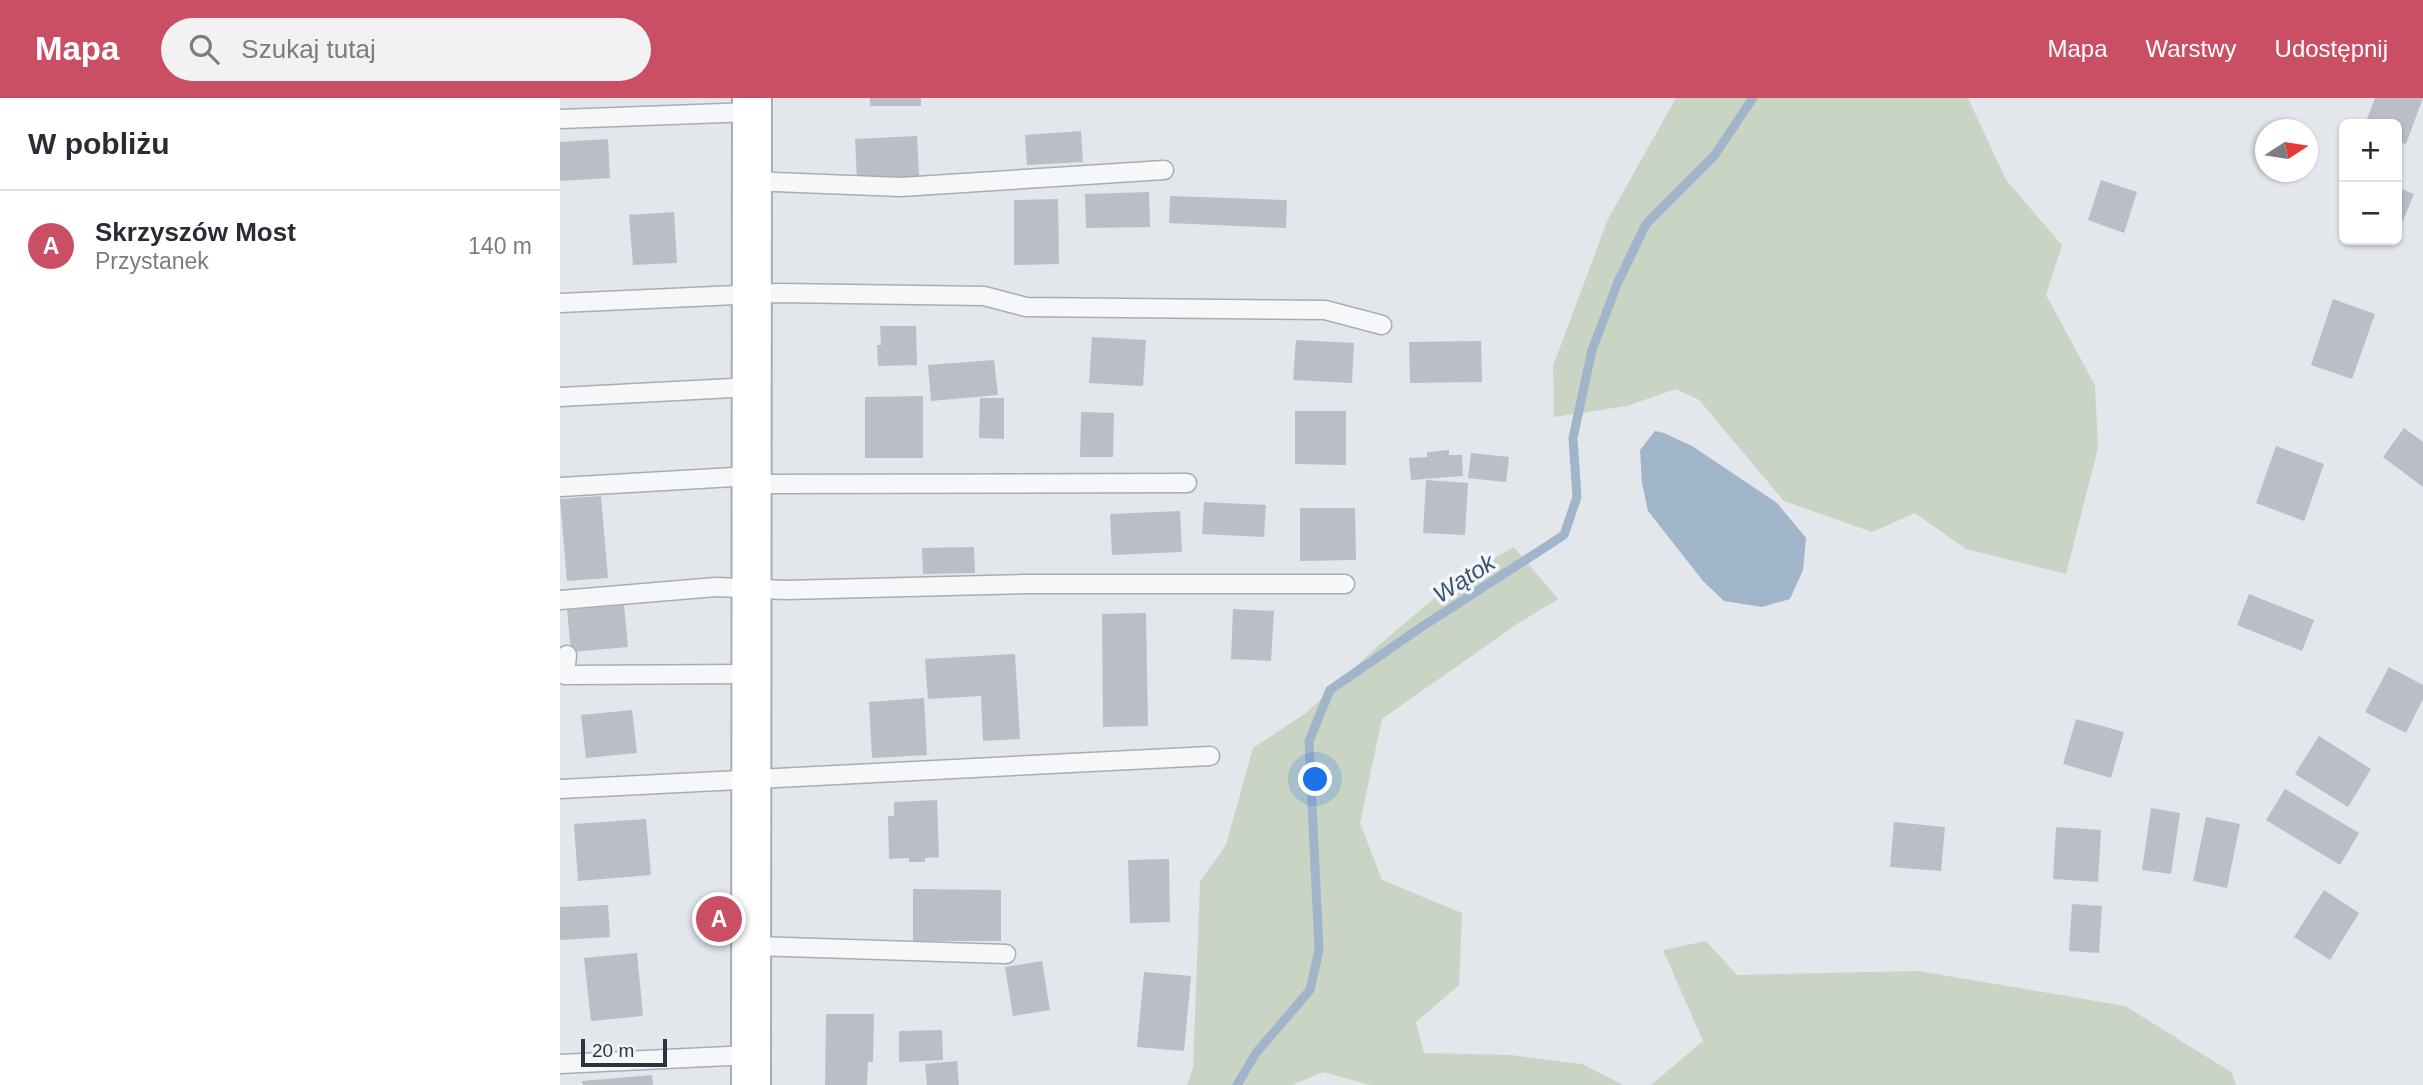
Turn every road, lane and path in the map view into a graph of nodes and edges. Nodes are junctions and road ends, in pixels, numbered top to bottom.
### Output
1 (752, 105) edge
2 (560, 119) edge
3 (1164, 170) dead end
4 (751, 181) junction
5 (752, 293) junction
6 (560, 303) edge
7 (1382, 325) dead end
8 (752, 387) junction
9 (560, 397) edge
10 (750, 480) junction
11 (1187, 483) dead end
12 (560, 487) edge
13 (1345, 584) dead end
14 (751, 589) junction
15 (560, 600) edge
16 (566, 655) dead end
17 (751, 674) junction
18 (1210, 756) dead end
19 (751, 778) junction
20 (560, 789) edge
21 (751, 946) junction
22 (1006, 954) dead end
23 (560, 1064) edge
24 (750, 1070) edge

1 - 2 lane
1 - 4 street
3 - 4 lane
4 - 5 street
5 - 6 lane
5 - 7 lane
5 - 8 street
8 - 9 lane
8 - 10 street
10 - 11 lane
10 - 12 lane
10 - 14 street
13 - 14 lane
14 - 15 lane
14 - 17 street
16 - 17 lane
17 - 19 street
18 - 19 lane
19 - 20 lane
19 - 21 street
21 - 22 lane
21 - 24 street
23 - 24 lane

